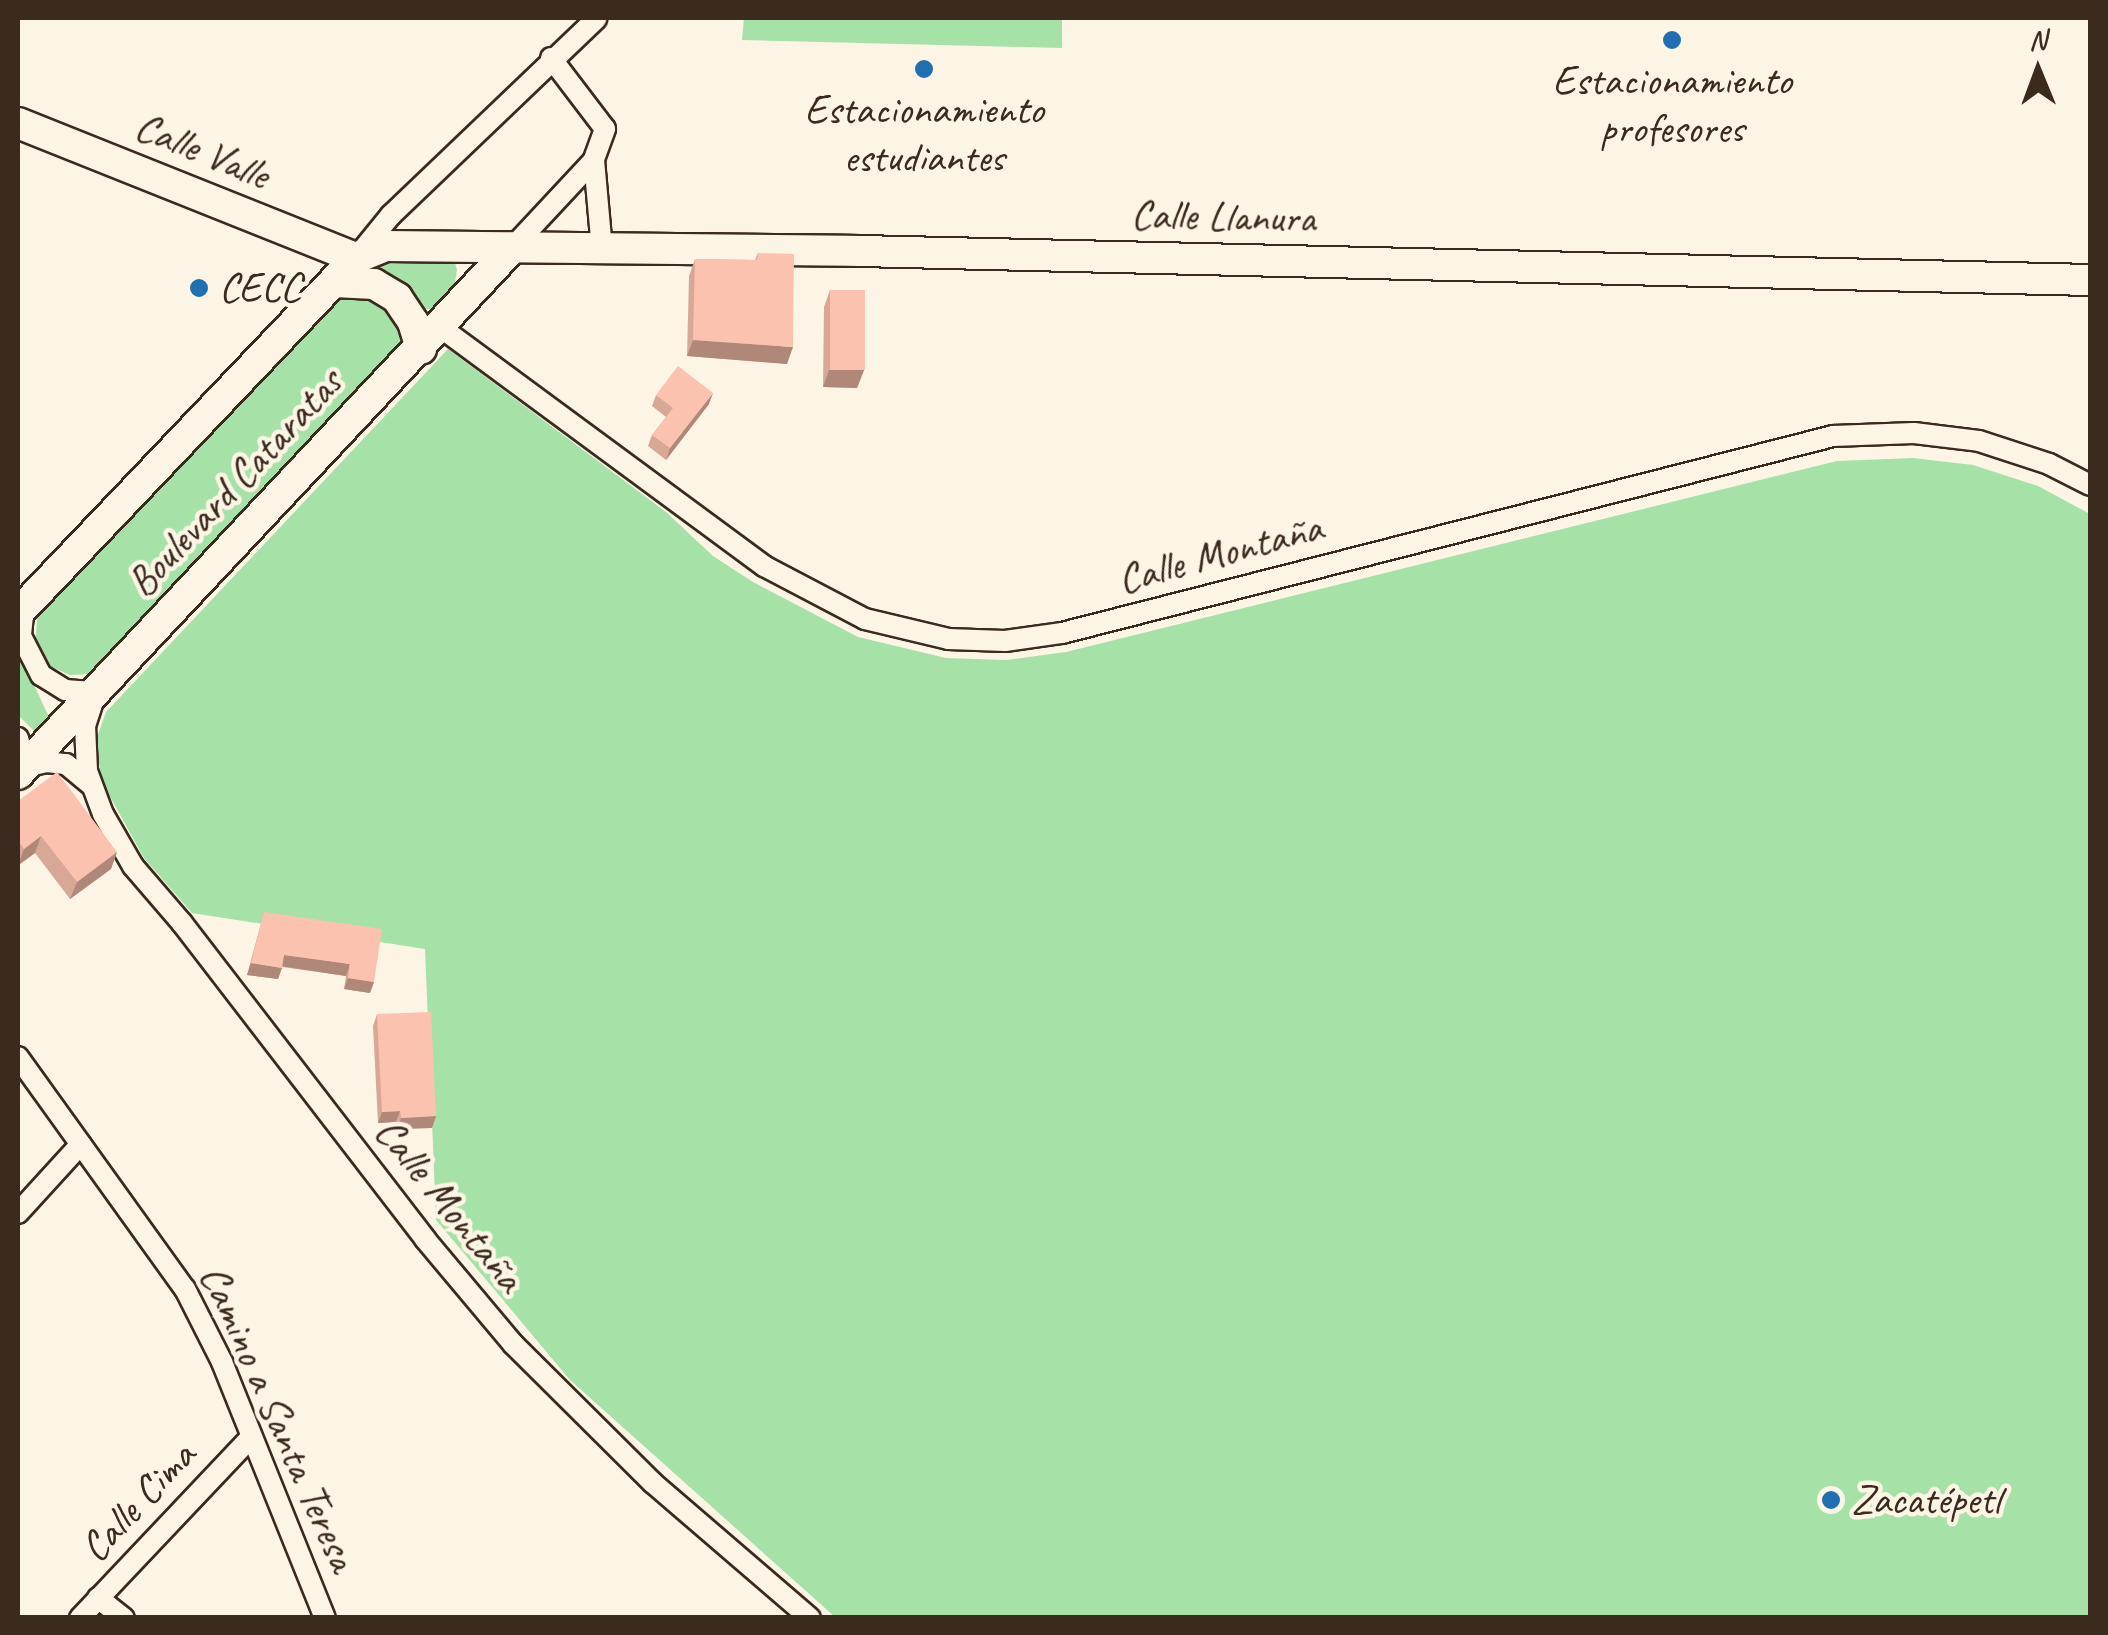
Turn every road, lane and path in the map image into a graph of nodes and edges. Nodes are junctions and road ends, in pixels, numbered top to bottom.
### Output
1 (592, 18) edge
2 (552, 58) junction
3 (18, 123) edge
4 (594, 160) junction
5 (512, 248) junction
6 (602, 248) junction
7 (356, 258) junction
8 (2090, 280) edge
9 (334, 282) junction
10 (430, 338) junction
11 (2090, 485) edge
12 (21, 609) edge
13 (96, 692) junction
14 (20, 760) edge
15 (92, 786) junction
16 (18, 1057) edge
17 (81, 1144) junction
18 (18, 1212) edge
19 (250, 1437) junction
20 (98, 1598) junction
21 (80, 1618) edge
22 (124, 1618) edge
23 (325, 1618) edge
24 (810, 1618) edge

1 - 2 street, Boulevard Cataratas
2 - 4 street
2 - 7 street, Boulevard Cataratas
3 - 7 street, Calle Valle
4 - 5 street
4 - 6 street
5 - 6 street, Calle Llanura
5 - 7 street, Calle Llanura
5 - 10 street, Boulevard Cataratas
6 - 8 street, Calle Llanura
7 - 9 street, Boulevard Cataratas
9 - 10 street
9 - 12 street, Boulevard Cataratas
10 - 11 street, Calle Montaña
10 - 13 street, Boulevard Cataratas
12 - 13 street
13 - 14 street, Boulevard Cataratas
13 - 15 street, Calle Montaña
14 - 15 street
15 - 24 street, Calle Montaña
16 - 17 street, Camino a Santa Teresa
17 - 18 street
17 - 19 street, Camino a Santa Teresa
19 - 20 street, Calle Cima
19 - 23 street, Camino a Santa Teresa
20 - 21 street, Calle Cima
20 - 22 street

